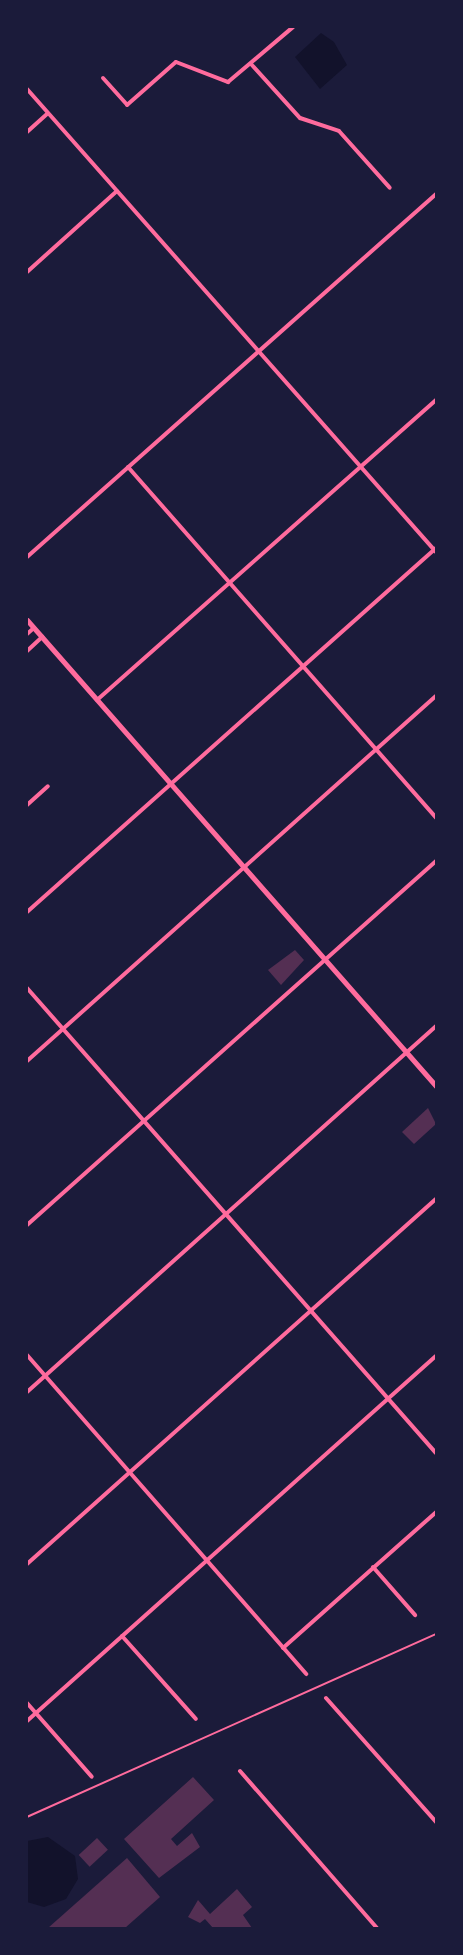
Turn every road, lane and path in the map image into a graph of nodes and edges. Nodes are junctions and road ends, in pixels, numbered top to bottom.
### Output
1 (292, 27) edge
2 (251, 64) junction
3 (103, 78) dead end
4 (27, 89) edge
5 (48, 113) junction
6 (27, 132) edge
7 (390, 188) dead end
8 (117, 191) junction
9 (436, 194) edge
10 (27, 272) edge
11 (259, 351) junction
12 (436, 400) edge
13 (128, 467) junction
14 (360, 467) junction
15 (435, 550) edge
16 (27, 557) edge
17 (230, 583) junction
18 (27, 620) edge
19 (34, 628) junction
20 (27, 634) edge
21 (42, 637) junction
22 (27, 651) edge
23 (303, 666) junction
24 (436, 696) edge
25 (97, 700) junction
26 (376, 749) junction
27 (170, 783) junction
28 (48, 786) dead end
29 (27, 805) edge
30 (436, 818) edge
31 (436, 861) edge
32 (244, 867) junction
33 (27, 912) edge
34 (325, 959) junction
35 (27, 988) edge
36 (436, 1026) edge
37 (62, 1029) junction
38 (407, 1052) junction
39 (27, 1060) edge
40 (436, 1086) edge
41 (144, 1121) junction
42 (436, 1199) edge
43 (225, 1215) junction
44 (27, 1225) edge
45 (310, 1312) junction
46 (27, 1356) edge
47 (436, 1356) edge
48 (45, 1376) junction
49 (27, 1392) edge
50 (388, 1399) junction
51 (436, 1453) edge
52 (130, 1473) junction
53 (436, 1512) edge
54 (207, 1561) junction
55 (27, 1564) edge
56 (373, 1567) junction
57 (415, 1615) dead end
58 (436, 1634) edge
59 (122, 1636) junction
60 (283, 1648) junction
61 (306, 1674) dead end
62 (326, 1698) dead end
63 (27, 1703) edge
64 (36, 1713) junction
65 (196, 1719) dead end
66 (27, 1721) edge
67 (240, 1771) dead end
68 (92, 1777) dead end
69 (27, 1816) edge
70 (436, 1822) edge
71 (377, 1928) edge

1 - 2 street
2 - 3 street
2 - 7 street
4 - 5 street
5 - 6 street
5 - 8 street
8 - 10 street
8 - 11 street
9 - 11 street
11 - 13 street
11 - 14 street
12 - 14 street
13 - 16 street
13 - 17 street
14 - 15 street
14 - 17 street
15 - 23 street
17 - 23 street
17 - 25 street
18 - 19 main road
19 - 20 street
19 - 21 main road
21 - 22 street
21 - 25 main road
23 - 26 street
23 - 27 street
24 - 26 street
25 - 27 main road
26 - 30 street
26 - 32 street
27 - 32 main road
27 - 33 street
28 - 29 street
31 - 34 street
32 - 34 main road
32 - 37 street
34 - 38 main road
34 - 41 street
35 - 37 street
36 - 38 street
37 - 39 street
37 - 41 street
38 - 40 main road
38 - 43 street
41 - 43 street
41 - 44 street
42 - 45 street
43 - 45 street
43 - 48 street
45 - 50 street
45 - 52 street
46 - 48 street
47 - 50 street
48 - 49 street
48 - 52 street
50 - 51 street
50 - 54 street
52 - 54 street
52 - 55 street
53 - 56 street
54 - 59 street
54 - 60 street
56 - 57 street
56 - 60 street
58 - 69 path
59 - 64 street
59 - 65 street
60 - 61 street
62 - 70 street
63 - 64 street
64 - 66 street
64 - 68 street
67 - 71 street

